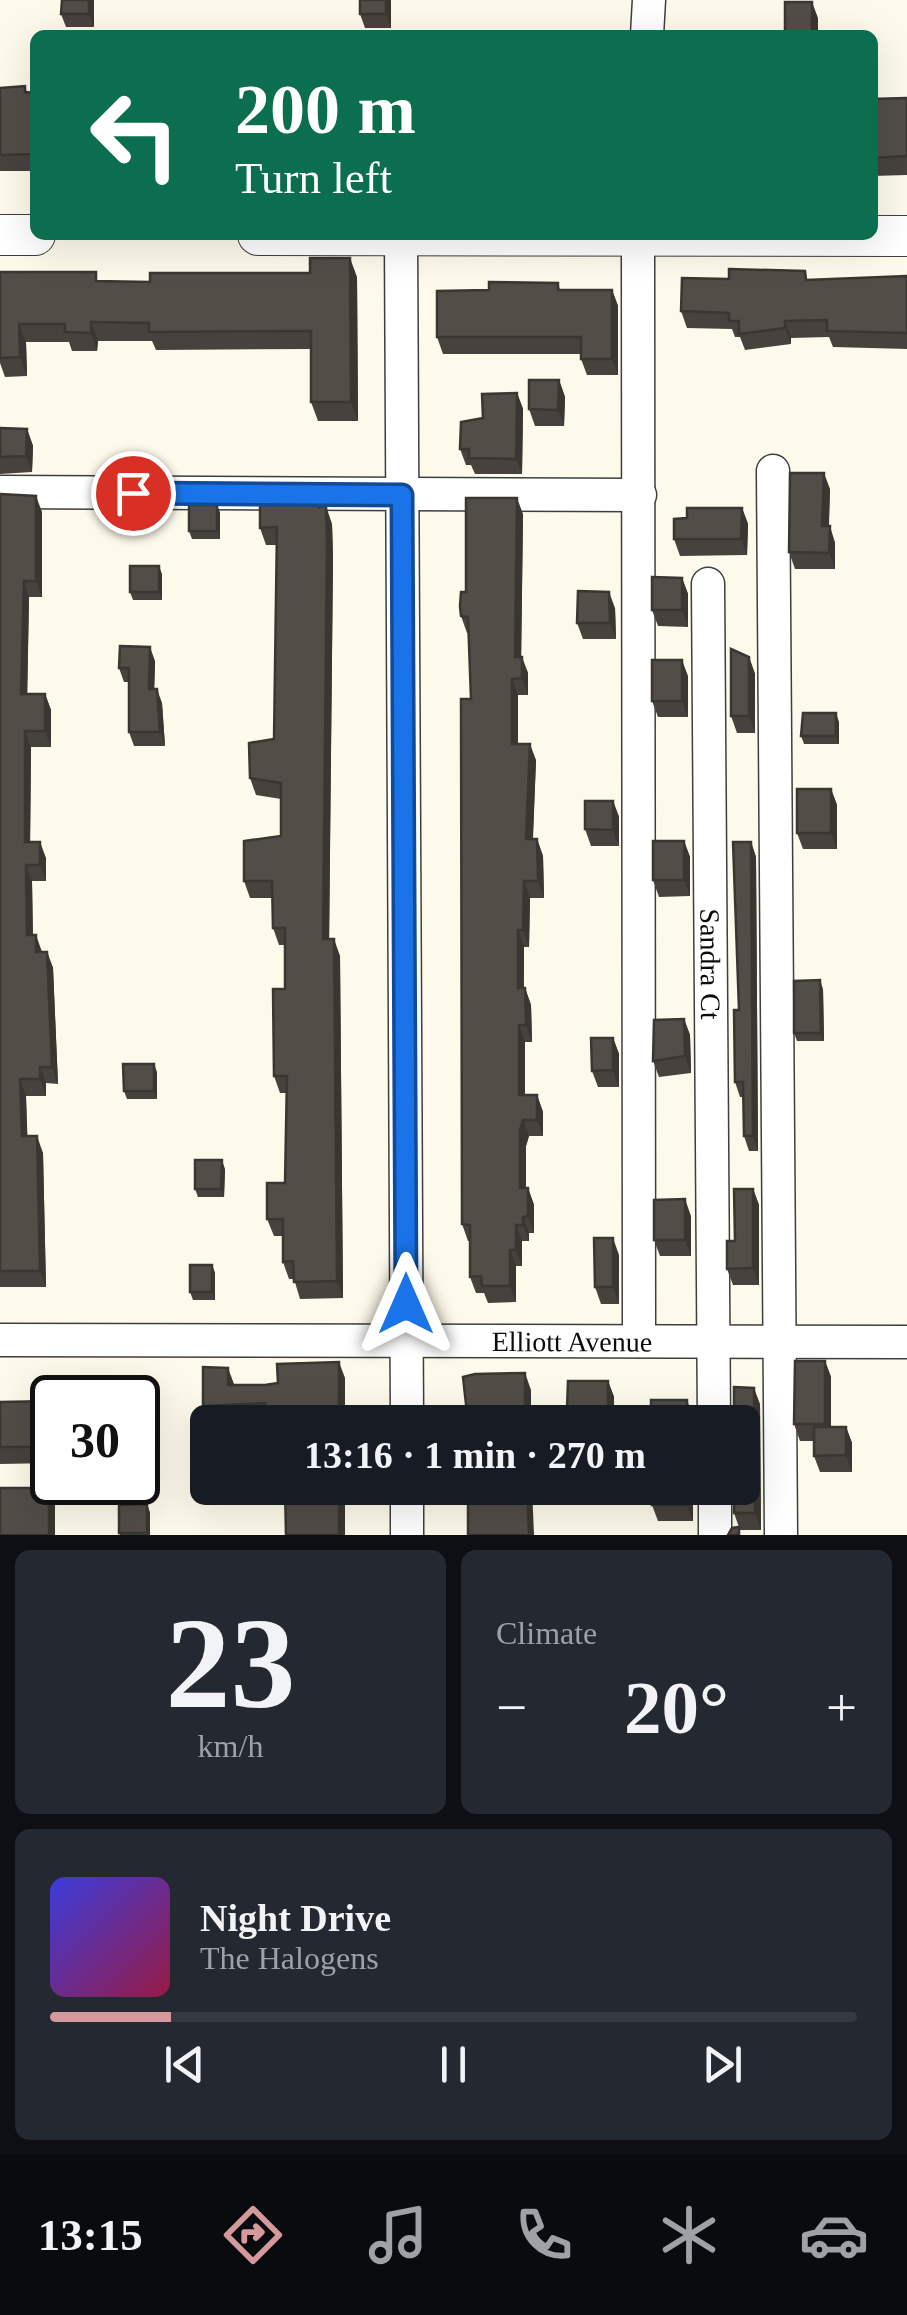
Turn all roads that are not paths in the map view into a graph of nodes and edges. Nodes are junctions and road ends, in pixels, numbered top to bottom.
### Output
1 (649, 0) edge
2 (647, 30) edge
3 (0, 234) edge
4 (30, 235) edge
5 (878, 236) edge
6 (907, 236) edge
7 (401, 240) edge
8 (638, 240) edge
9 (773, 471) dead end
10 (0, 492) edge
11 (402, 495) junction
12 (640, 496) junction
13 (708, 584) dead end
14 (0, 1340) edge
15 (406, 1341) junction
16 (639, 1341) junction
17 (714, 1342) junction
18 (780, 1342) junction
19 (907, 1342) edge
20 (407, 1405) edge
21 (714, 1405) edge
22 (407, 1505) edge
23 (714, 1505) edge
24 (408, 1535) edge
25 (715, 1535) edge
26 (782, 1535) edge

1 - 2 street
3 - 4 street
5 - 6 street
7 - 11 street
8 - 12 street
9 - 18 street
10 - 11 street
11 - 12 street
11 - 15 street
12 - 16 street
13 - 17 street, Sandra Ct
14 - 15 street, Elliott Avenue
15 - 16 street, Elliott Avenue
15 - 20 street
16 - 17 street, Elliott Avenue
17 - 18 street, Elliott Avenue
17 - 21 street, Sandra Ct
18 - 19 street, Elliott Avenue
18 - 26 street
22 - 24 street
23 - 25 street

